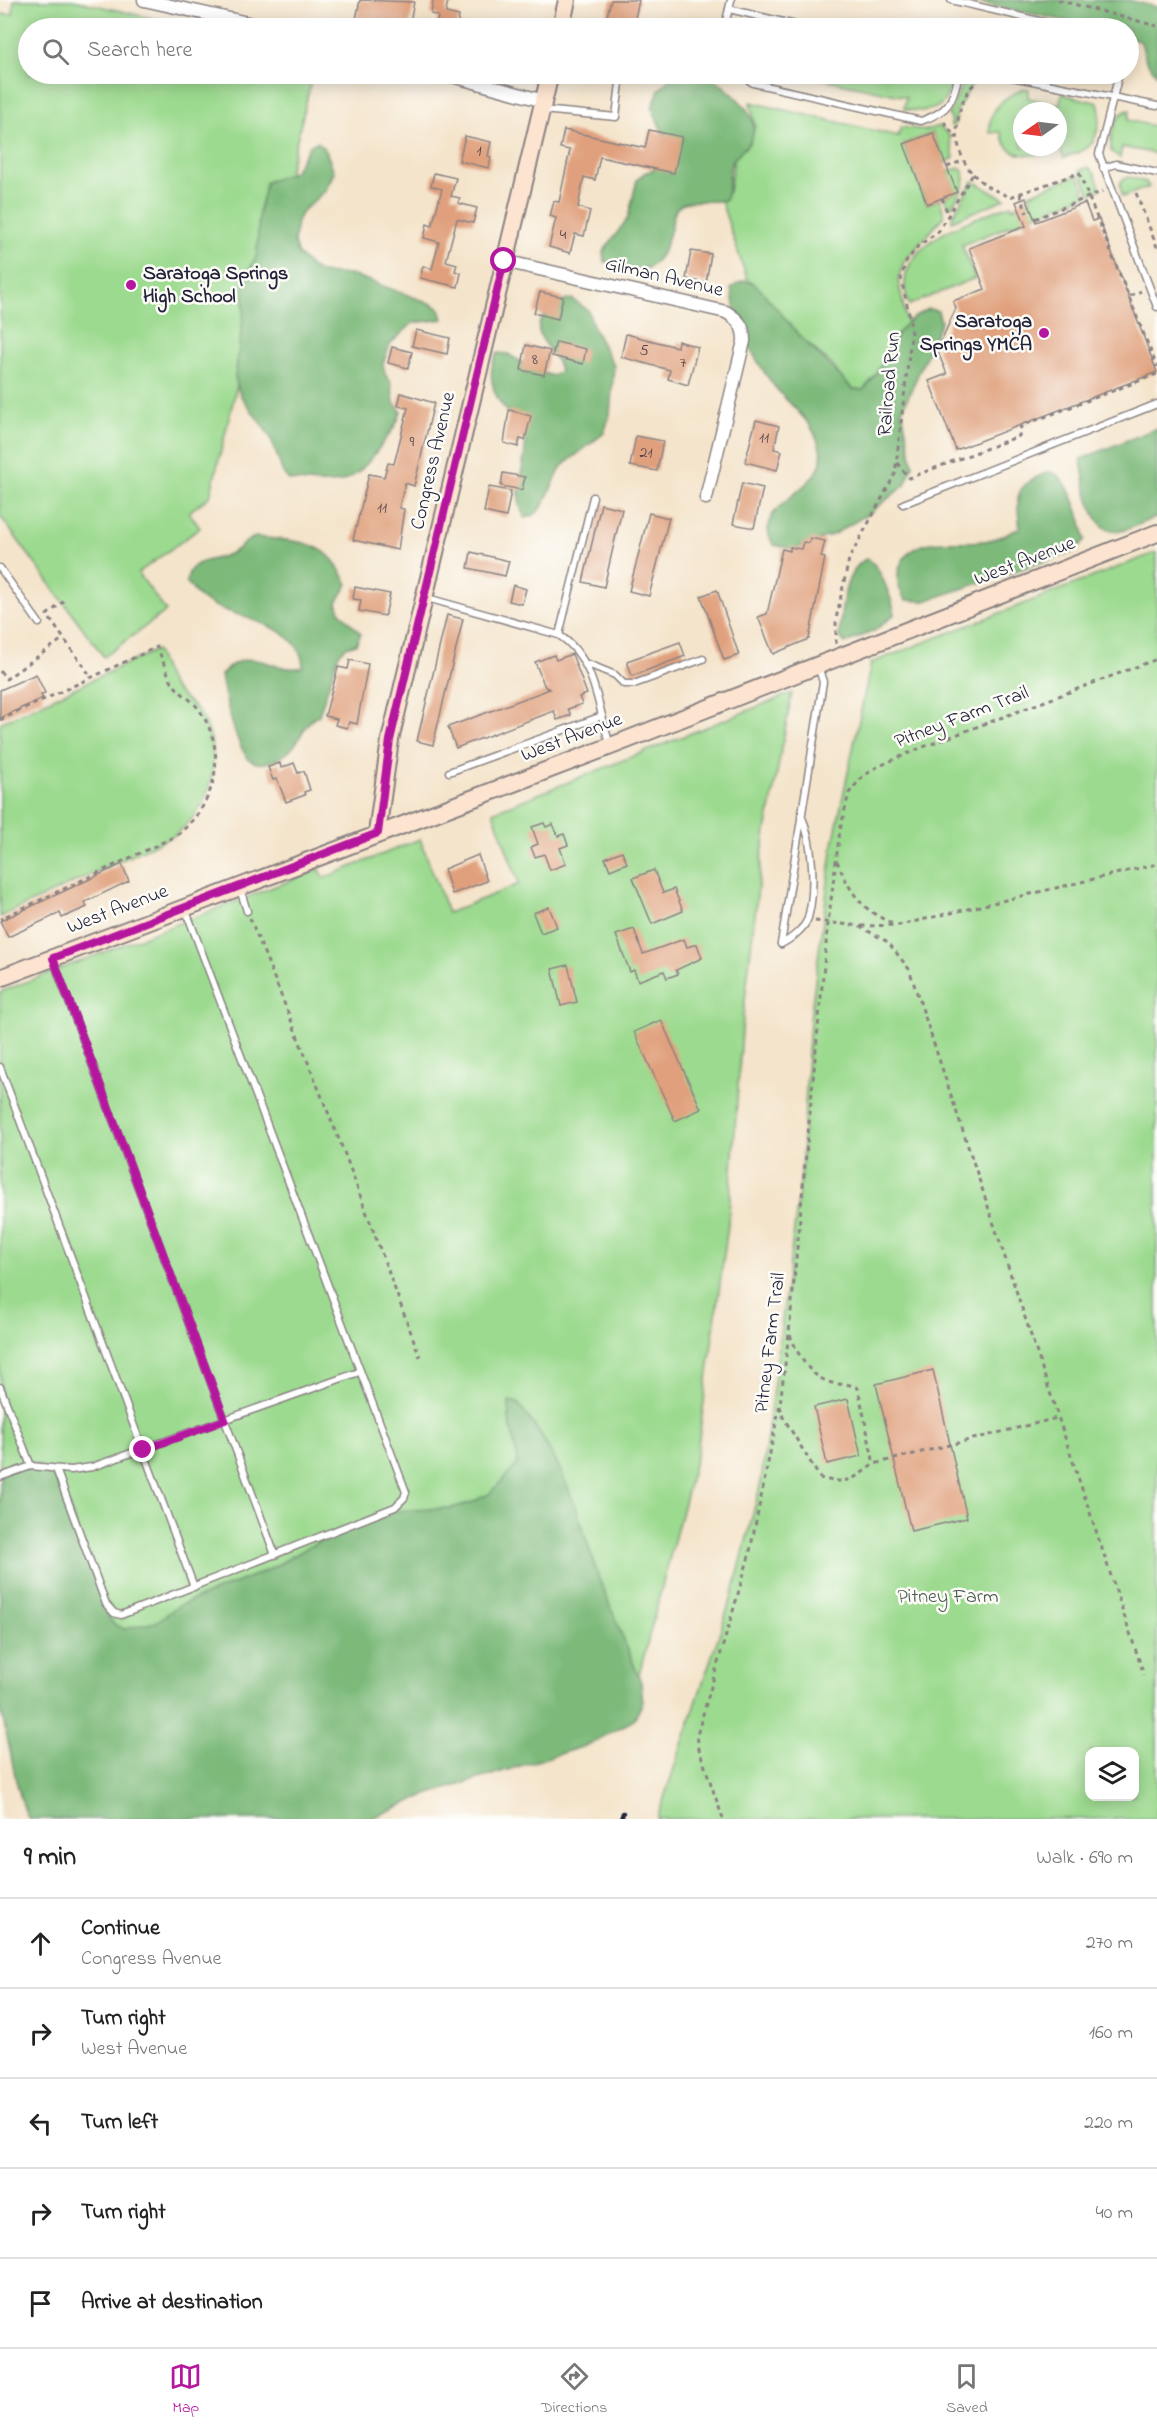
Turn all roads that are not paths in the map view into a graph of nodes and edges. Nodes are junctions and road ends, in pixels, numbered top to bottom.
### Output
1 (144, 0) edge
2 (567, 0) edge
3 (731, 0) edge
4 (951, 0) edge
5 (729, 9) junction
6 (225, 18) edge
7 (563, 18) edge
8 (727, 18) edge
9 (766, 18) edge
10 (1026, 18) edge
11 (476, 84) edge
12 (547, 84) edge
13 (620, 84) edge
14 (757, 84) edge
15 (956, 84) edge
16 (1051, 84) edge
17 (1117, 84) edge
18 (1114, 96) junction
19 (542, 105) junction
20 (1157, 106) edge
21 (1102, 168) junction
22 (1157, 173) edge
23 (504, 261) junction
24 (1157, 307) edge
25 (1157, 404) edge
26 (593, 497) dead end
27 (706, 498) dead end
28 (903, 504) dead end
29 (1157, 532) edge
30 (0, 568) edge
31 (424, 597) junction
32 (39, 623) dead end
33 (559, 635) junction
34 (703, 659) dead end
35 (588, 664) junction
36 (818, 666) junction
37 (602, 716) junction
38 (610, 746) junction
39 (449, 772) dead end
40 (801, 814) junction
41 (378, 833) junction
42 (239, 886) junction
43 (185, 907) junction
44 (247, 911) road end
45 (53, 958) junction
46 (0, 978) edge
47 (0, 1067) edge
48 (359, 1372) junction
49 (0, 1387) edge
50 (225, 1420) junction
51 (143, 1450) junction
52 (31, 1466) junction
53 (56, 1469) junction
54 (0, 1477) edge
55 (274, 1555) junction
56 (194, 1587) junction

1 - 6 street
2 - 7 street
3 - 5 lane
4 - 10 lane
5 - 8 lane
5 - 9 lane
11 - 19 street
12 - 19 street, Congress Avenue
13 - 19 lane
14 - 15 lane
16 - 18 lane
17 - 18 lane
18 - 20 lane
18 - 21 lane
19 - 23 street, Congress Avenue
21 - 22 lane
21 - 24 lane
23 - 27 street, Gilman Avenue
23 - 31 street, Congress Avenue
25 - 28 lane
26 - 33 lane
29 - 36 street, West Avenue
30 - 32 lane
31 - 33 lane
31 - 41 street, Congress Avenue
33 - 35 lane
34 - 35 lane
35 - 37 lane
36 - 38 street, West Avenue
36 - 40 lane
37 - 38 lane
37 - 39 lane
38 - 41 street, West Avenue
40 - 40 lane
41 - 42 street, West Avenue
42 - 43 street, West Avenue
42 - 44 lane
43 - 45 street, West Avenue
43 - 48 lane
45 - 46 street, West Avenue
45 - 50 lane
47 - 51 lane
48 - 50 lane
48 - 55 lane
49 - 52 lane
50 - 51 lane
50 - 55 lane
51 - 53 lane
51 - 56 lane
52 - 53 lane
52 - 54 lane
53 - 56 lane
55 - 56 lane

